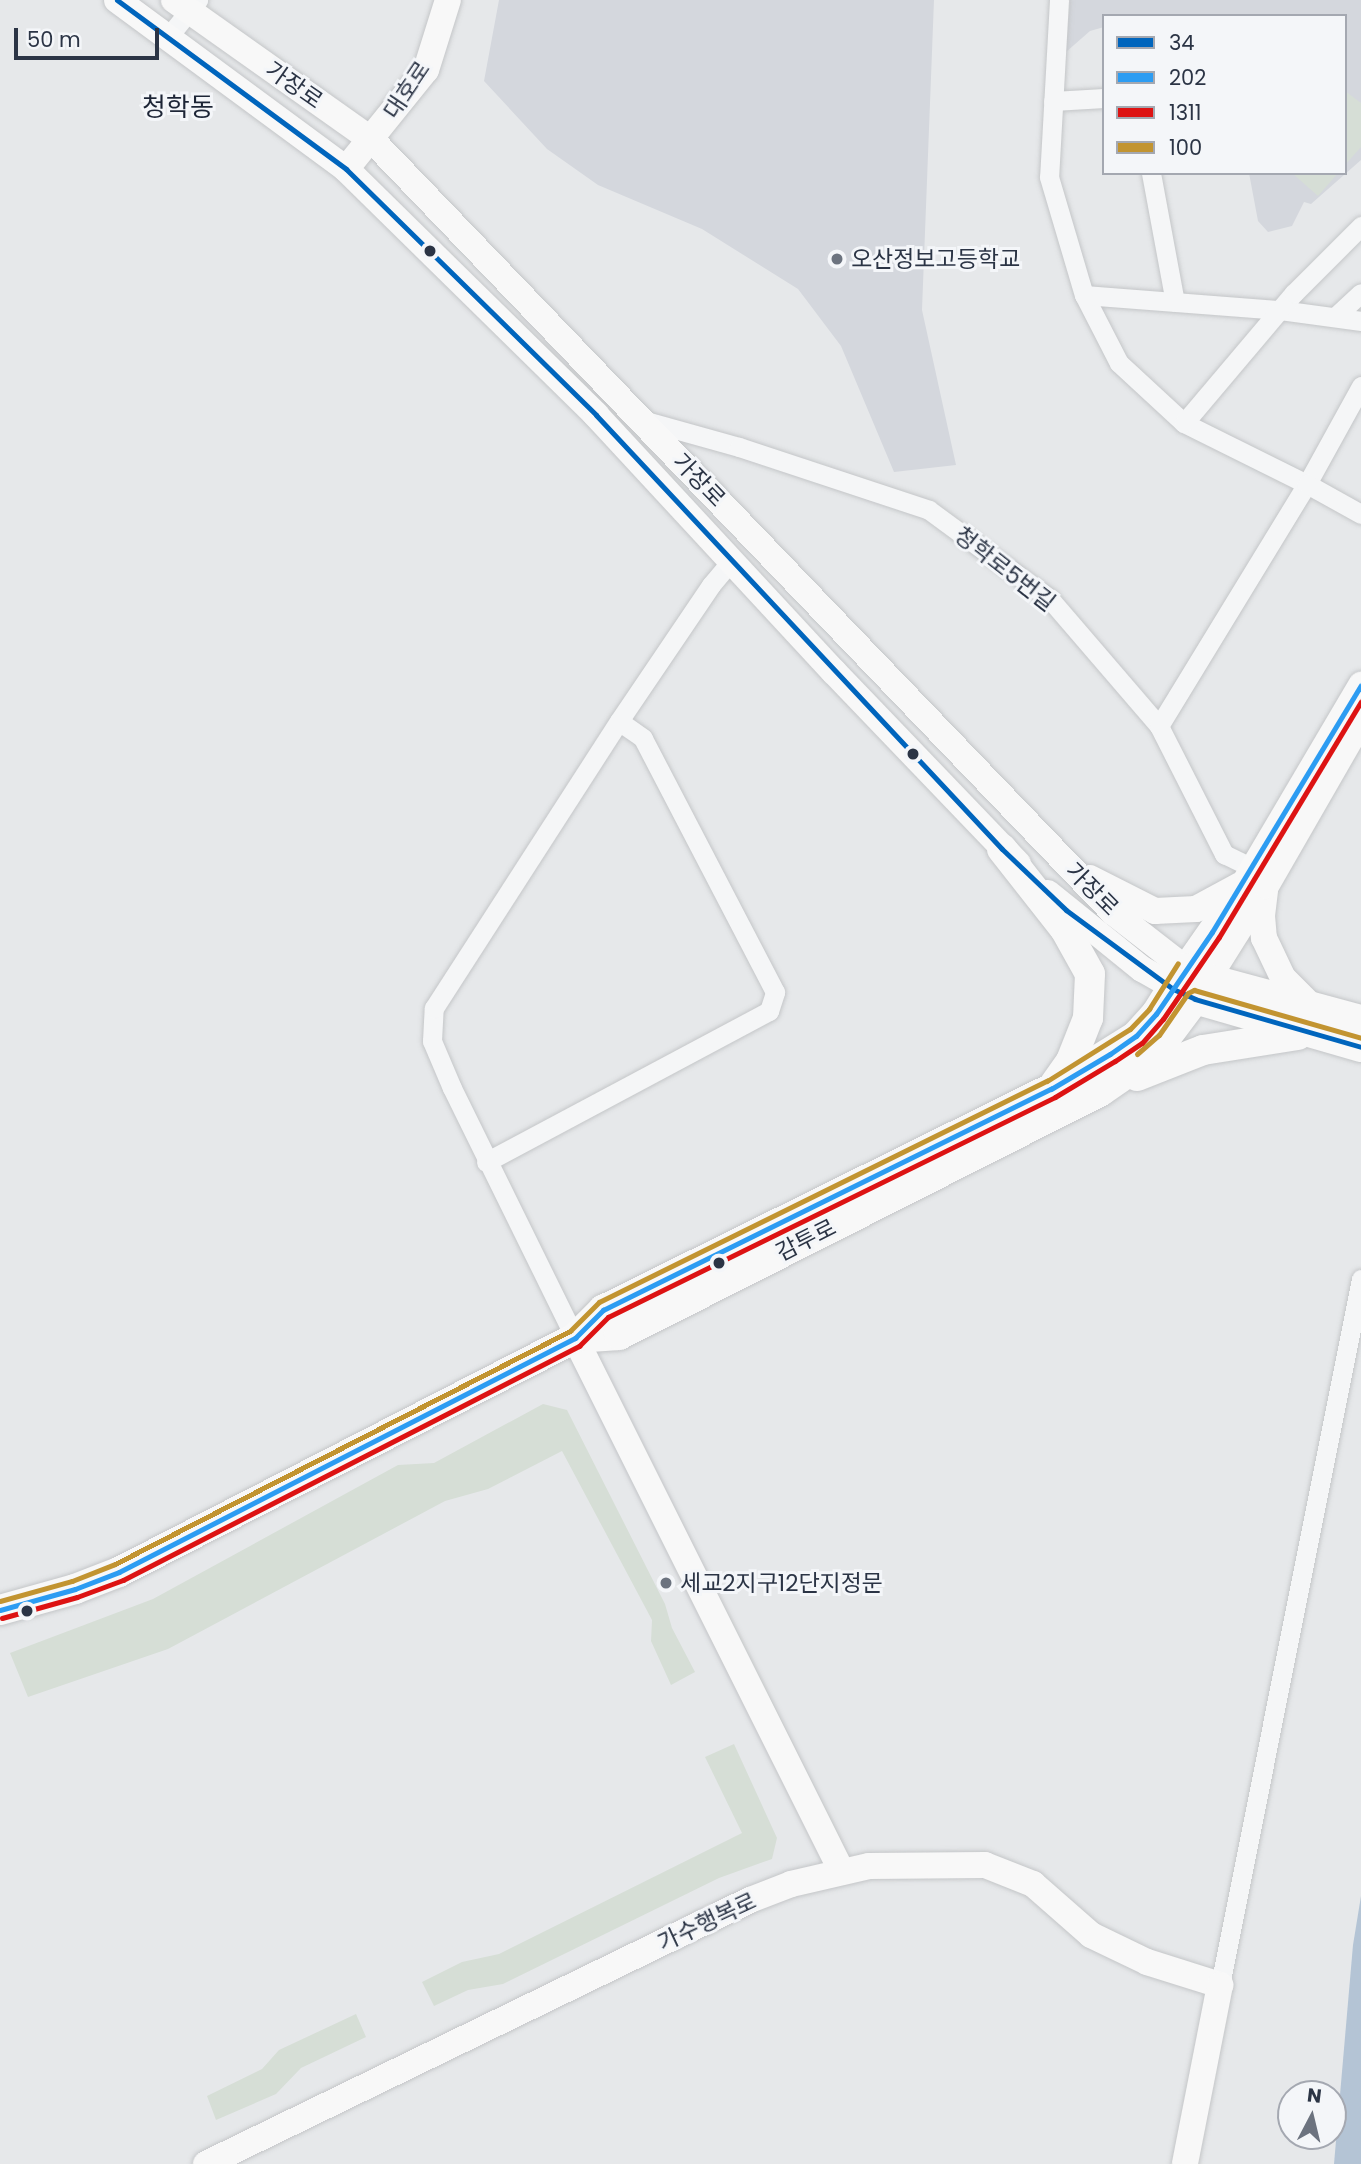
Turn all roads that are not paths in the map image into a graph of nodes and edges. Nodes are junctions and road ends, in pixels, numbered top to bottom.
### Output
1 (117, 0) edge
2 (448, 0) edge
3 (1059, 0) edge
4 (187, 3) edge
5 (168, 37) junction
6 (1102, 98) edge
7 (1053, 101) junction
8 (372, 140) junction
9 (346, 169) junction
10 (1152, 175) edge
11 (1361, 226) edge
12 (1361, 293) edge
13 (1084, 295) junction
14 (1175, 302) junction
15 (1280, 310) junction
16 (1335, 317) junction
17 (1361, 321) edge
18 (1361, 386) edge
19 (641, 420) junction
20 (1184, 423) junction
21 (1307, 484) junction
22 (1361, 514) edge
23 (731, 561) junction
24 (1361, 685) edge
25 (619, 721) junction
26 (1361, 721) edge
27 (1159, 726) junction
28 (1050, 847) junction
29 (1002, 849) junction
30 (1255, 878) junction
31 (1190, 984) junction
32 (1310, 1020) junction
33 (1361, 1020) edge
34 (1361, 1047) edge
35 (1051, 1090) junction
36 (1101, 1091) junction
37 (486, 1162) junction
38 (1361, 1279) edge
39 (575, 1338) junction
40 (0, 1610) edge
41 (842, 1872) junction
42 (1220, 1985) junction
43 (206, 2164) edge
44 (1185, 2164) edge

1 - 5 main road, 가장로
2 - 8 main road, 대호로
3 - 7 street
4 - 5 street
4 - 8 main road, 가장로
5 - 9 main road, 가장로
6 - 7 street
7 - 13 street
8 - 9 main road, 대호로
8 - 19 main road, 가장로
9 - 23 main road, 가장로
10 - 14 street
11 - 15 street
12 - 16 street
13 - 14 street
13 - 20 street
14 - 15 street
15 - 16 street
15 - 20 street
16 - 17 street
18 - 21 street
19 - 27 street, 청학로5번길
19 - 28 main road, 가장로
20 - 21 street
21 - 22 street
21 - 27 street
23 - 25 street
23 - 29 main road, 가장로
24 - 30 main road
25 - 37 street
25 - 37 street
26 - 30 main road
27 - 30 street, 청학로5번길
28 - 30 main road
28 - 31 main road, 가장로
29 - 31 main road, 가장로
29 - 35 main road
30 - 31 main road
30 - 32 main road
31 - 32 main road
31 - 35 main road, 감투로
31 - 36 main road, 감투로
32 - 33 main road
32 - 34 main road
32 - 36 main road
35 - 39 main road, 감투로
36 - 39 main road, 감투로
37 - 39 street
38 - 42 street
39 - 40 main road, 감투로
39 - 41 main road
41 - 42 main road, 가수행복로
41 - 43 main road, 가수행복로
42 - 44 main road

